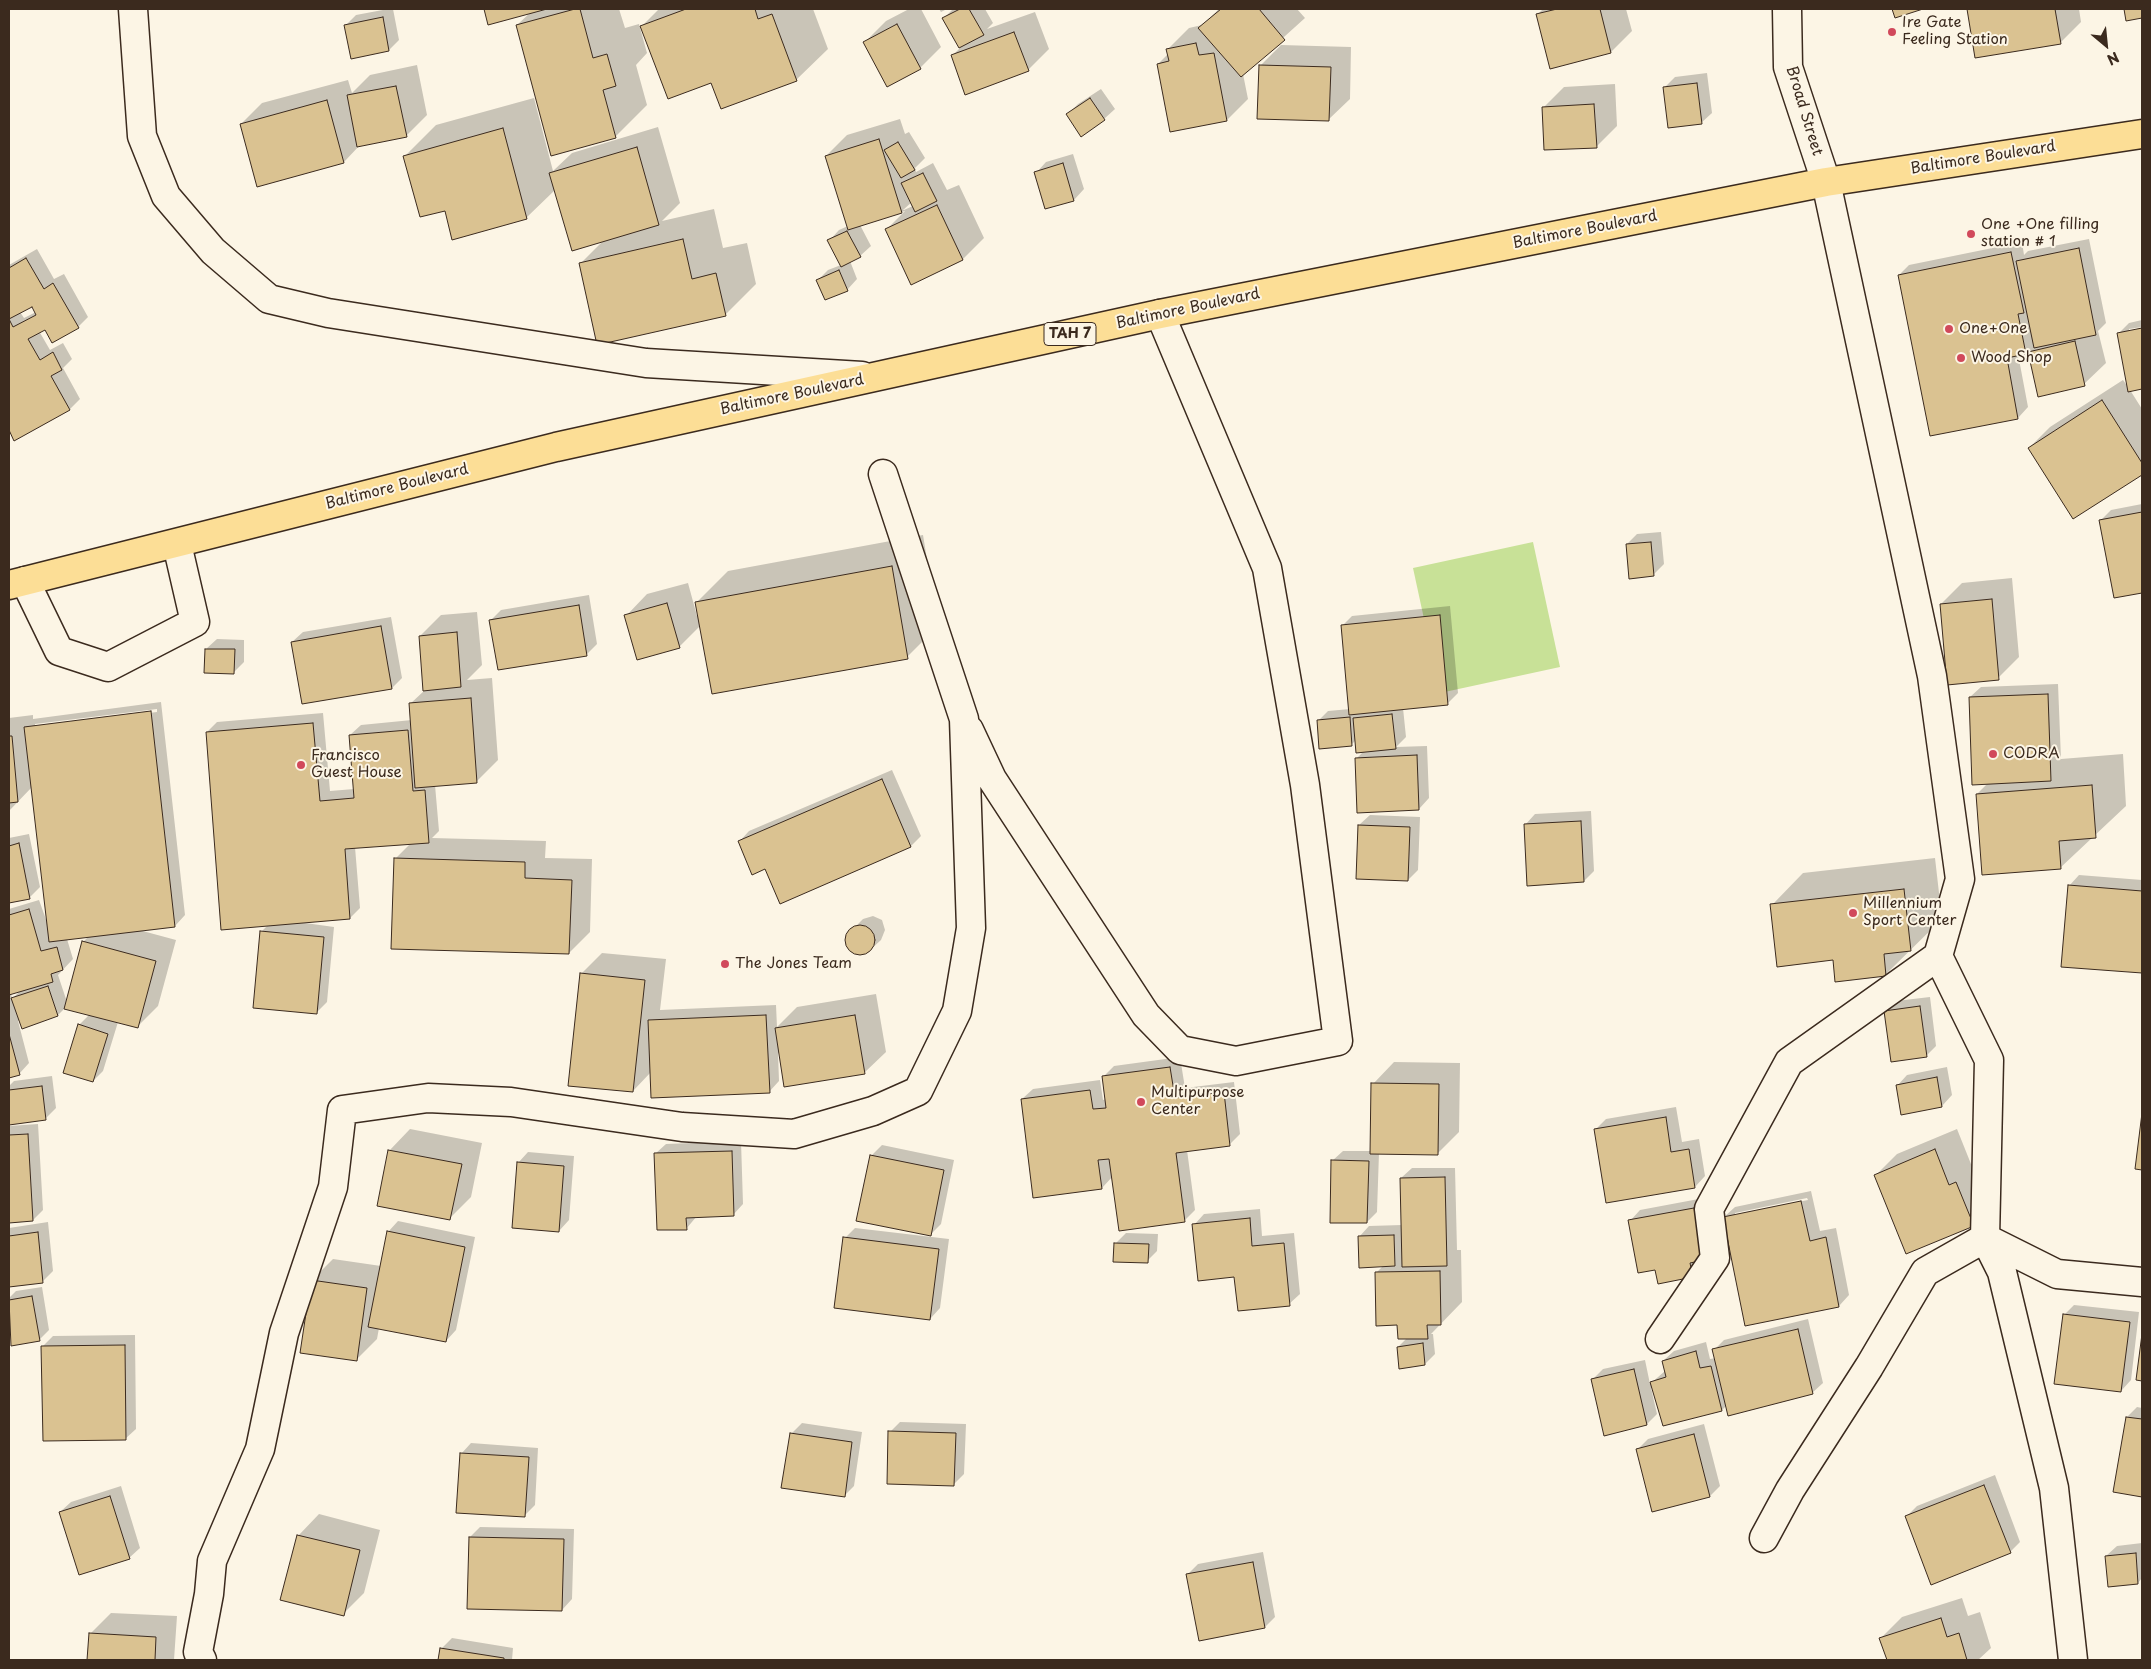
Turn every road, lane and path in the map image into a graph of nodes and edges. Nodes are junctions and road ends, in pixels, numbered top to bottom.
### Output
1 (133, 9) edge
2 (1786, 9) edge
3 (2142, 134) edge
4 (1826, 182) junction
5 (1160, 314) junction
6 (876, 377) junction
7 (882, 474) dead end
8 (177, 544) junction
9 (17, 583) edge
10 (964, 719) junction
11 (1938, 956) junction
12 (1985, 1238) junction
13 (2142, 1282) edge
14 (1660, 1338) dead end
15 (1764, 1538) dead end
16 (202, 1660) edge
17 (2073, 1660) edge

1 - 6 street
2 - 4 street, Broad Street
3 - 4 highway, Baltimore Boulevard / TAH 7
4 - 5 highway, Baltimore Boulevard / TAH 7
4 - 11 street, Broad Street
5 - 6 highway, Baltimore Boulevard / TAH 7
5 - 10 street
6 - 8 highway, Baltimore Boulevard / TAH 7
7 - 10 street
8 - 9 highway, Baltimore Boulevard / TAH 7
8 - 9 street
10 - 16 street
11 - 12 street
11 - 14 street
12 - 13 street
12 - 15 street
12 - 17 street

